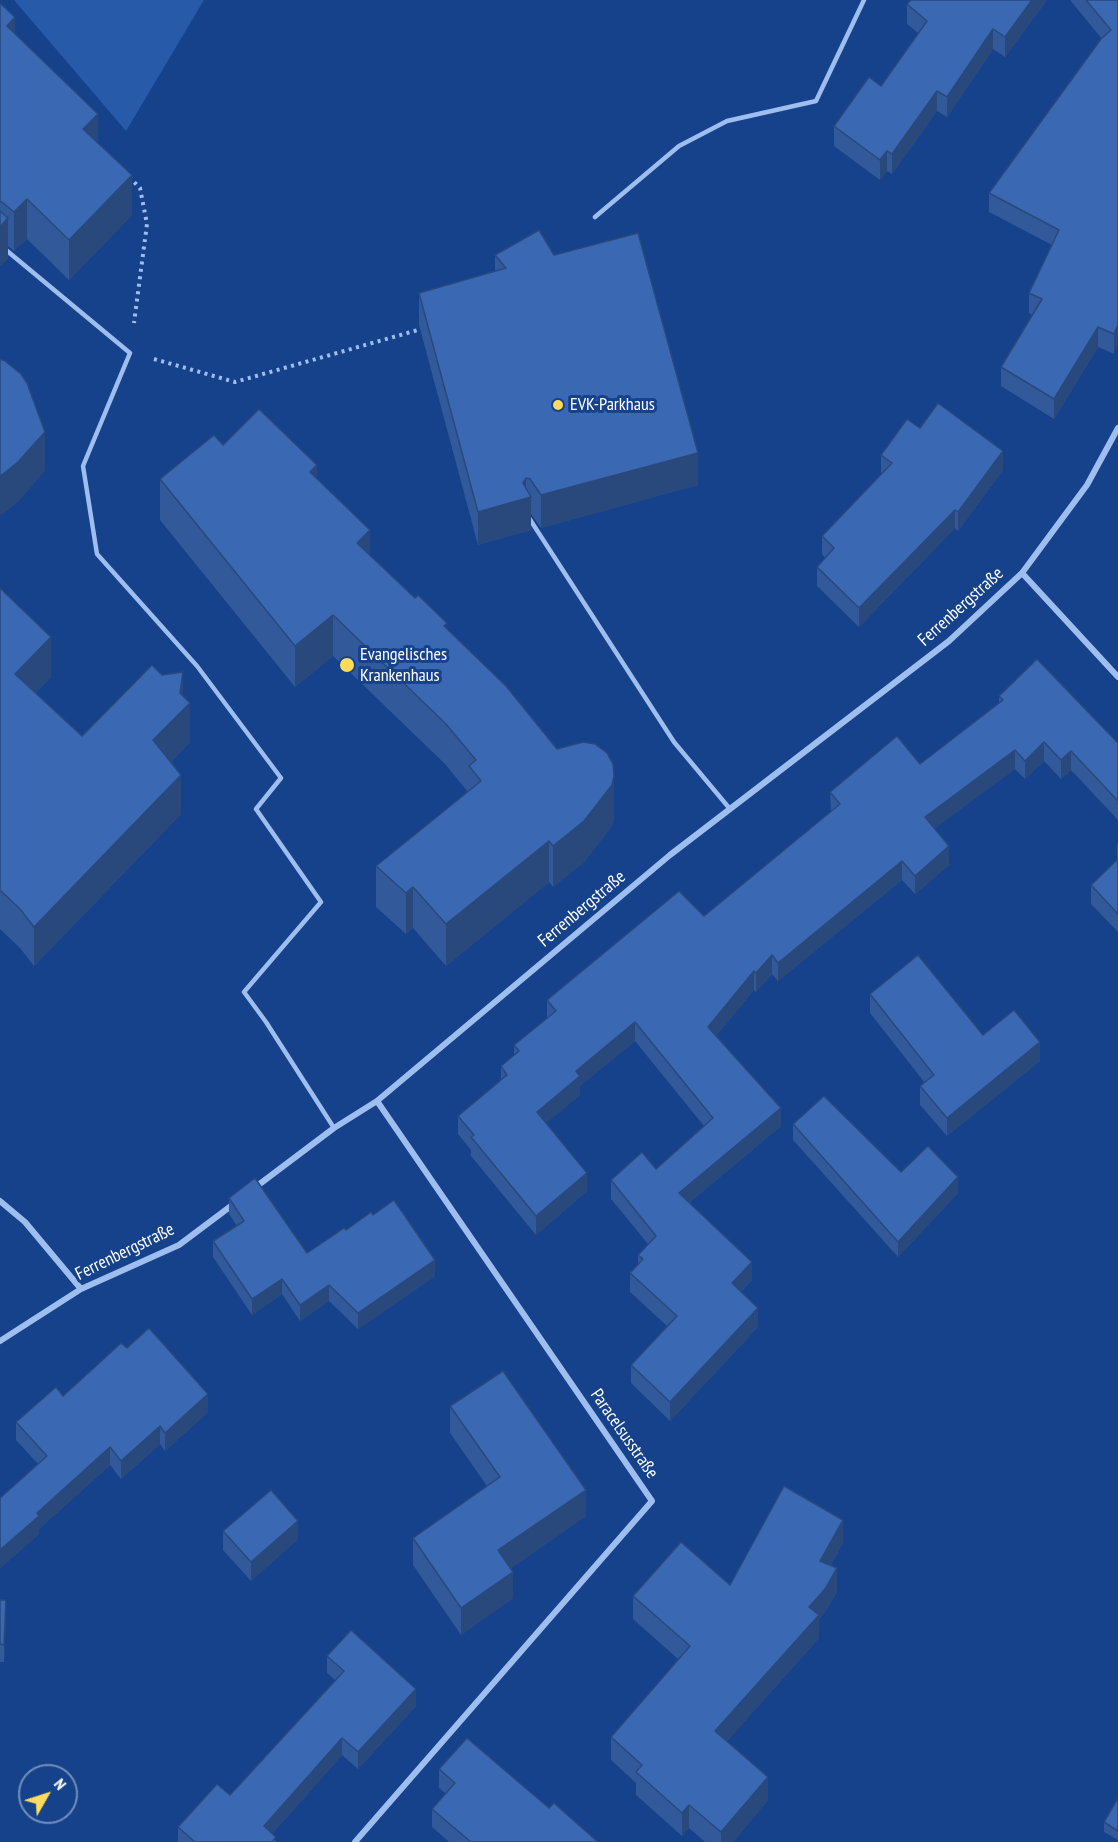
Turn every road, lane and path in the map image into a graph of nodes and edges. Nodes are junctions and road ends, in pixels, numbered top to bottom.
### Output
1 (864, 0) edge
2 (124, 171) edge
3 (595, 217) dead end
4 (0, 245) edge
5 (432, 326) edge
6 (130, 353) junction
7 (1118, 428) edge
8 (527, 515) edge
9 (1022, 573) junction
10 (1118, 677) edge
11 (730, 809) junction
12 (376, 1101) junction
13 (334, 1128) junction
14 (0, 1201) edge
15 (81, 1289) junction
16 (0, 1341) edge
17 (355, 1842) edge

1 - 3 lane
2 - 6 path
4 - 6 lane
5 - 6 path
6 - 13 lane
7 - 9 street, Ferrenbergstraße
8 - 11 lane
9 - 10 street
9 - 11 street, Ferrenbergstraße
11 - 12 street, Ferrenbergstraße
12 - 13 street, Ferrenbergstraße
12 - 17 street, Paracelsusstraße
13 - 15 street, Ferrenbergstraße
14 - 15 street
15 - 16 street, Ferrenbergstraße

